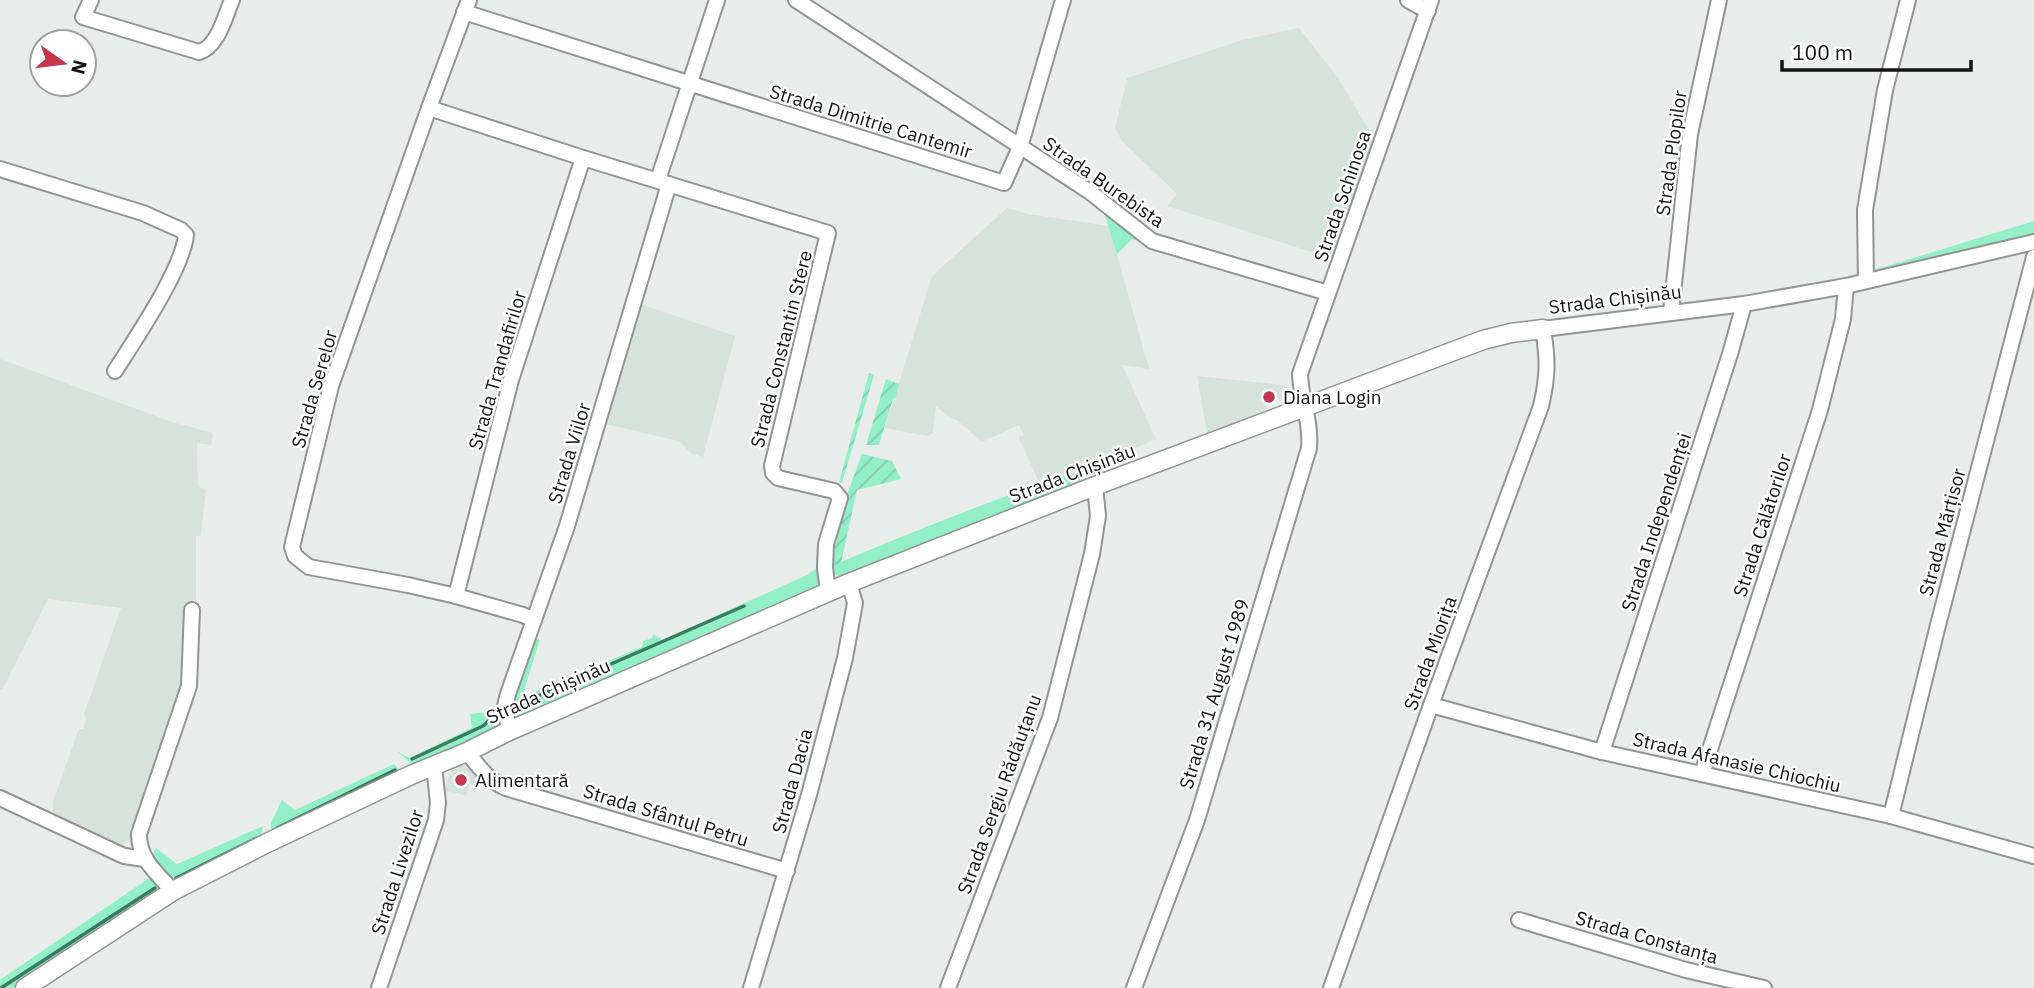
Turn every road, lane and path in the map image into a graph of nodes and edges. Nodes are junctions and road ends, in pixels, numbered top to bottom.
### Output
1 (91, 0) edge
2 (232, 0) edge
3 (717, 0) edge
4 (796, 0) edge
5 (1063, 0) edge
6 (1408, 0) edge
7 (1718, 0) edge
8 (1908, 0) edge
9 (467, 6) edge
10 (1429, 6) edge
11 (688, 84) junction
12 (429, 108) junction
13 (1020, 147) junction
14 (583, 158) junction
15 (0, 169) edge
16 (664, 182) junction
17 (2034, 242) edge
18 (2034, 257) edge
19 (1866, 281) junction
20 (1846, 286) junction
21 (1328, 293) junction
22 (1744, 304) junction
23 (1671, 312) junction
24 (1543, 329) junction
25 (115, 371) dead end
26 (1306, 407) junction
27 (1095, 486) junction
28 (849, 583) junction
29 (828, 591) junction
30 (456, 596) junction
31 (192, 610) dead end
32 (534, 620) junction
33 (1431, 705) junction
34 (509, 731) junction
35 (467, 752) junction
36 (1602, 752) junction
37 (434, 766) junction
38 (1702, 774) junction
39 (0, 798) edge
40 (1891, 816) junction
41 (2034, 856) edge
42 (145, 859) junction
43 (787, 870) junction
44 (173, 891) junction
45 (1519, 920) dead end
46 (25, 988) edge
47 (379, 988) edge
48 (751, 988) edge
49 (948, 988) edge
50 (1134, 988) edge
51 (1331, 988) edge
52 (1765, 988) edge

1 - 2 street
3 - 11 street
4 - 13 street, Strada Burebista
5 - 13 street, Strada Burebista
6 - 10 street
7 - 23 street, Strada Plopilor
8 - 19 street
9 - 11 street, Strada Dimitrie Cantemir
9 - 12 street, Strada Serelor
10 - 21 street, Strada Schinosa
11 - 13 street, Strada Dimitrie Cantemir
11 - 16 street
12 - 14 street
12 - 30 street, Strada Serelor
13 - 21 street, Strada Burebista
14 - 16 street
14 - 30 street, Strada Trandafirilor
15 - 25 street
16 - 29 street, Strada Constantin Stere
16 - 32 street, Strada Viilor
17 - 19 street, Strada Chișinău
18 - 40 street, Strada Mărțisor
19 - 20 street, Strada Chișinău
20 - 22 street, Strada Chișinău
20 - 38 street, Strada Călătorilor
21 - 26 street, Strada Schinosa
22 - 23 street, Strada Chișinău
22 - 36 street, Strada Independenței
23 - 24 street, Strada Chișinău
24 - 26 street, Strada Chișinău
24 - 33 street, Strada Miorița
26 - 27 street, Strada Chișinău
26 - 50 street, Strada 31 August 1989
27 - 28 street, Strada Chișinău
27 - 49 street, Strada Sergiu Rădăuțanu
28 - 29 street, Strada Chișinău
28 - 43 street, Strada Dacia
29 - 34 street, Strada Chișinău
30 - 32 street, Strada Serelor
31 - 42 street
32 - 34 street, Strada Viilor
33 - 36 street, Strada Afanasie Chiochiu
33 - 51 street, Strada Miorița
34 - 35 street, Strada Chișinău
35 - 37 street, Strada Chișinău
35 - 43 street, Strada Sfântul Petru
36 - 38 street, Strada Afanasie Chiochiu
37 - 44 street, Strada Chișinău
37 - 47 street, Strada Livezilor
38 - 40 street, Strada Afanasie Chiochiu
39 - 42 street
40 - 41 street, Strada Afanasie Chiochiu
42 - 44 street
43 - 48 street, Strada Dacia
44 - 46 street, Strada Chișinău
45 - 52 street, Strada Constanța

